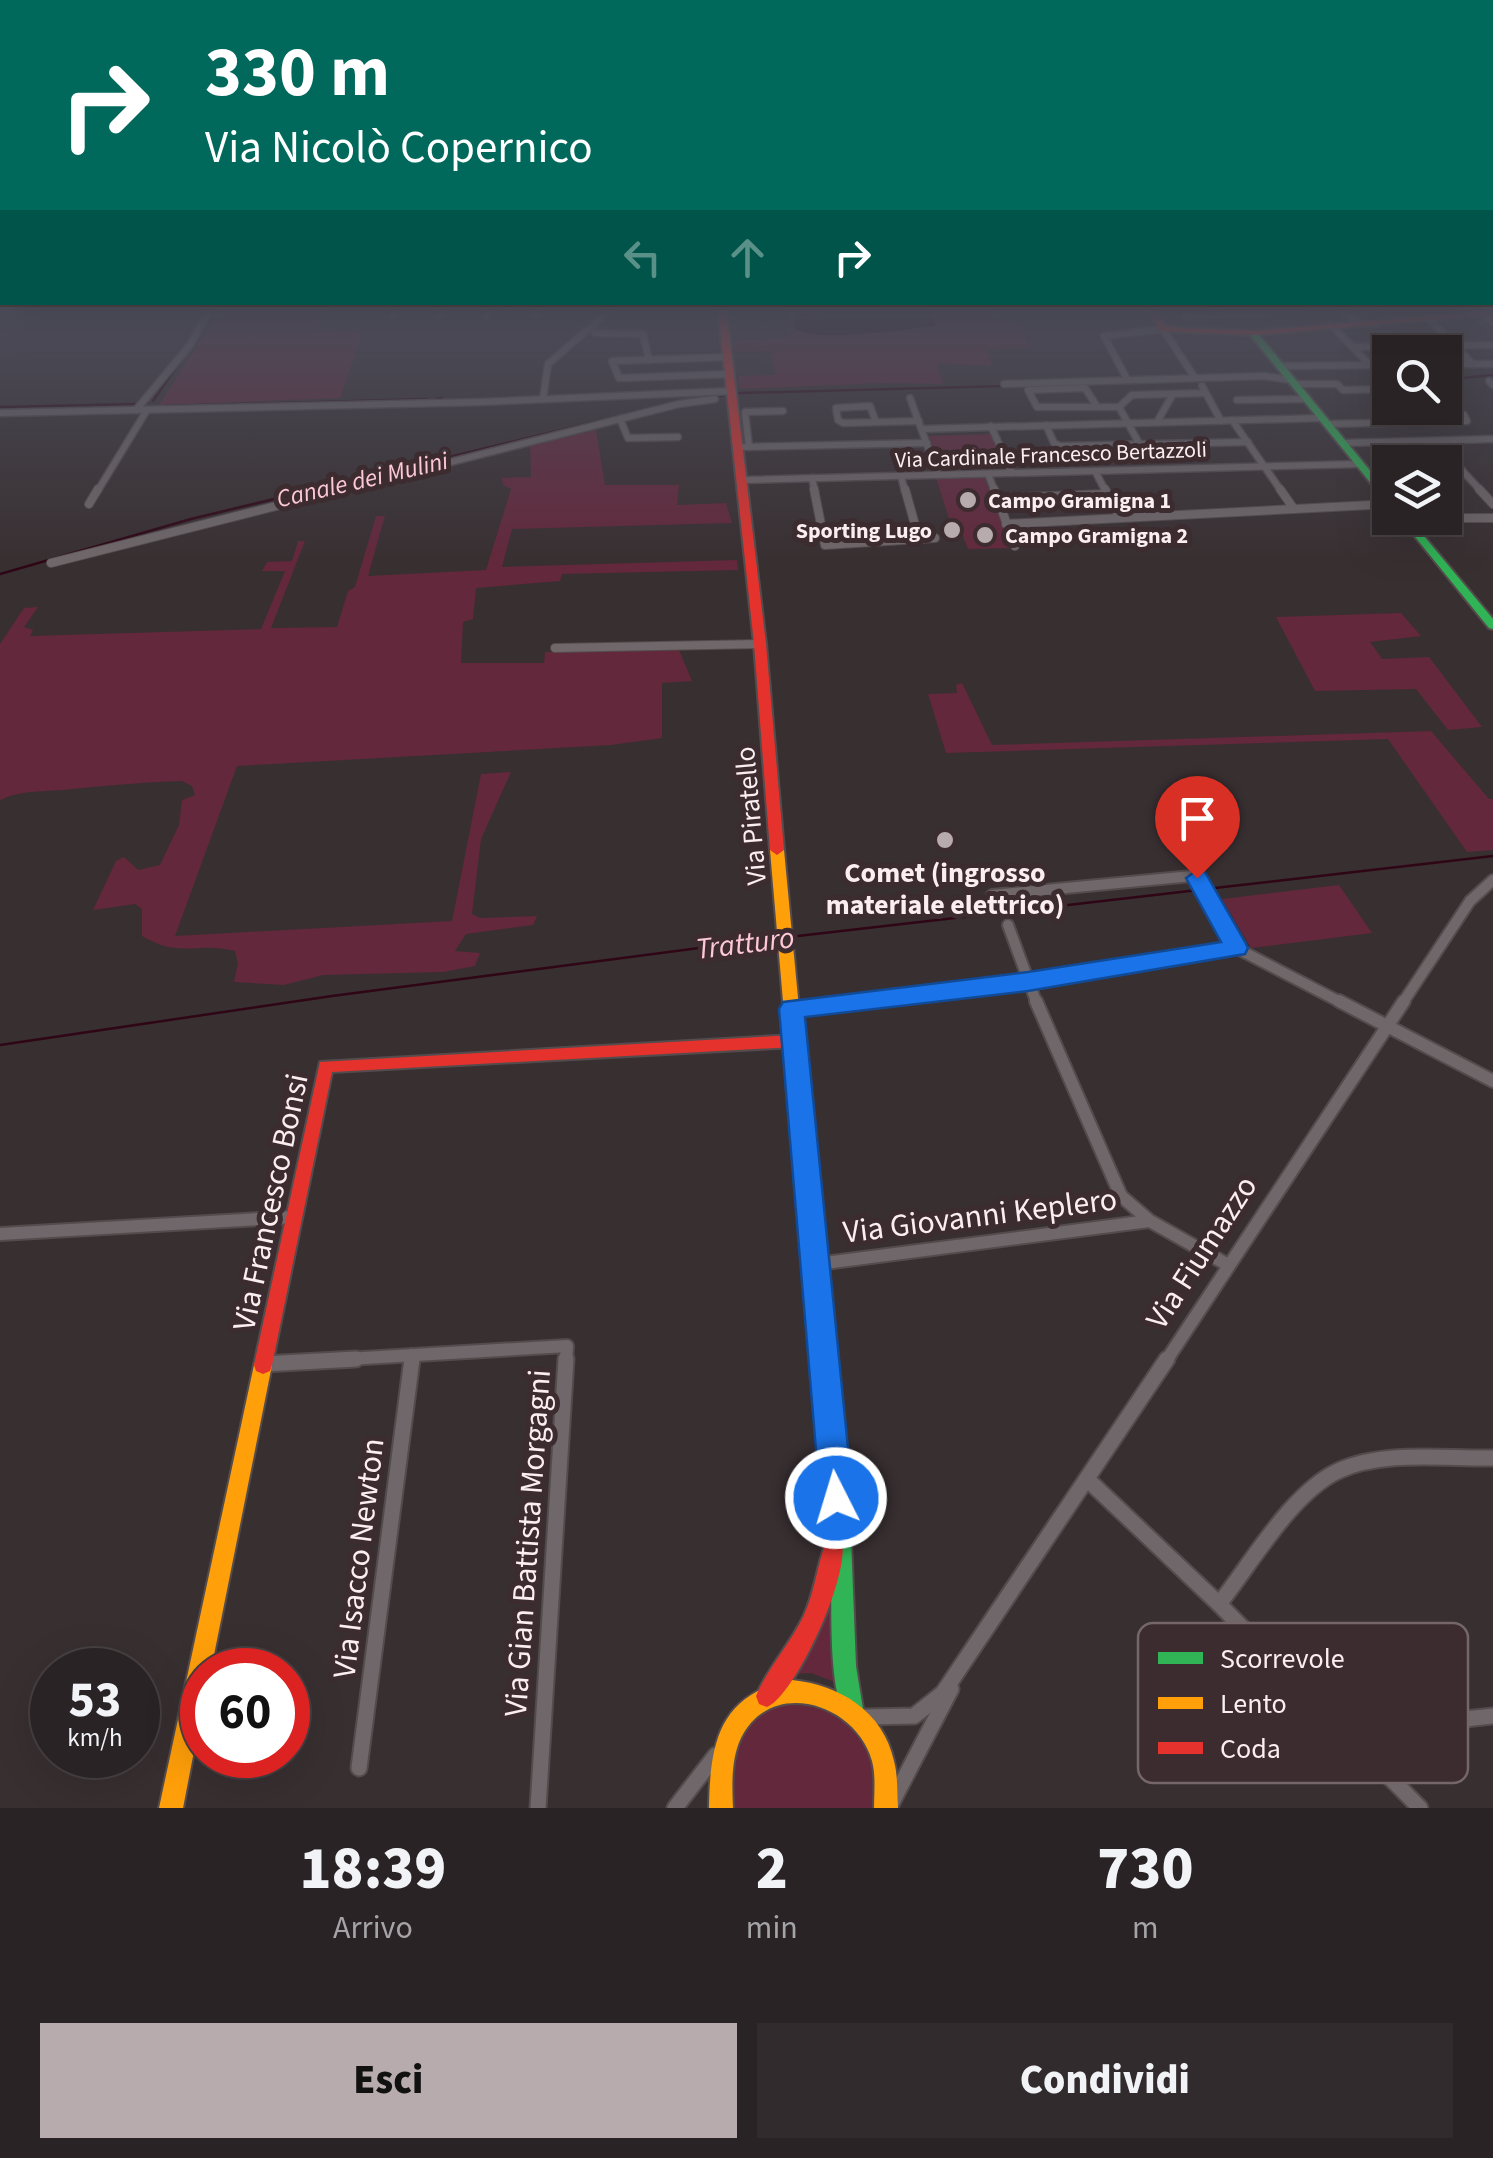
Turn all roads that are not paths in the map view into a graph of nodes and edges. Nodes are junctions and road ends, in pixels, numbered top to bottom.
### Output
1 (150, 393) edge
2 (544, 393) edge
3 (1030, 393) edge
4 (1088, 393) edge
5 (1178, 393) edge
6 (1205, 393) edge
7 (1257, 393) edge
8 (1303, 393) edge
9 (732, 394) junction
10 (1173, 394) junction
11 (910, 398) dead end
12 (543, 400) junction
13 (1237, 400) dead end
14 (782, 402) dead end
15 (1096, 405) junction
16 (1118, 406) junction
17 (136, 410) junction
18 (147, 410) junction
19 (0, 413) edge
20 (1464, 416) dead end
21 (620, 419) junction
22 (1158, 420) junction
23 (1221, 420) junction
24 (1232, 420) junction
25 (1126, 421) junction
26 (1324, 421) junction
27 (876, 422) junction
28 (920, 425) junction
29 (1046, 425) junction
30 (991, 426) junction
31 (678, 437) dead end
32 (1435, 440) junction
33 (1493, 440) edge
34 (927, 442) junction
35 (1248, 442) junction
36 (1342, 443) junction
37 (1140, 445) junction
38 (744, 447) junction
39 (858, 462) dead end
40 (1360, 464) junction
41 (1264, 466) junction
42 (1095, 471) junction
43 (1012, 473) junction
44 (988, 474) junction
45 (938, 475) junction
46 (902, 476) junction
47 (862, 477) junction
48 (812, 478) junction
49 (1372, 479) edge
50 (742, 480) junction
51 (1107, 494) junction
52 (997, 498) junction
53 (1372, 503) edge
54 (89, 504) dead end
55 (1493, 504) edge
56 (1294, 508) junction
57 (1120, 518) junction
58 (1493, 518) edge
59 (1462, 519) edge
60 (1006, 524) junction
61 (1420, 535) edge
62 (935, 538) dead end
63 (919, 539) junction
64 (1015, 546) dead end
65 (51, 562) dead end
66 (1493, 626) edge
67 (760, 644) junction
68 (556, 648) dead end
69 (1493, 880) edge
70 (992, 895) dead end
71 (1008, 925) dead end
72 (1236, 948) junction
73 (1028, 982) junction
74 (792, 1009) junction
75 (1387, 1027) junction
76 (794, 1041) junction
77 (1493, 1081) edge
78 (293, 1217) junction
79 (1150, 1220) junction
80 (0, 1234) edge
81 (817, 1264) junction
82 (1228, 1265) junction
83 (412, 1355) junction
84 (263, 1364) junction
85 (1493, 1458) edge
86 (1088, 1479) junction
87 (836, 1498) junction
88 (1220, 1604) junction
89 (1239, 1623) edge
90 (964, 1664) junction
91 (766, 1697) junction
92 (856, 1712) junction
93 (1493, 1716) edge
94 (1468, 1719) edge
95 (729, 1738) junction
96 (359, 1768) dead end
97 (1396, 1783) edge
98 (171, 1808) edge
99 (538, 1808) edge
100 (675, 1808) edge
101 (721, 1808) edge
102 (888, 1808) edge
103 (1420, 1808) edge

1 - 17 street
2 - 12 street
3 - 15 street
4 - 15 street
5 - 10 street
6 - 23 street
7 - 13 street
8 - 26 main road
9 - 12 street
9 - 21 street
9 - 38 main road, Via Piratello
10 - 16 street
10 - 22 street
11 - 28 street
12 - 18 street
14 - 38 street
15 - 16 street
16 - 25 street
17 - 18 street
17 - 19 street
18 - 54 street
20 - 26 street
21 - 31 street
21 - 65 street
22 - 23 street
22 - 25 street
23 - 24 street
24 - 26 street
24 - 35 street
25 - 29 street
25 - 37 street
26 - 36 main road
27 - 27 street
27 - 28 street
28 - 30 street
28 - 34 street
29 - 30 street
29 - 37 street
30 - 43 street
32 - 33 street
32 - 36 street
32 - 55 street
34 - 38 street
34 - 45 street
35 - 37 street
35 - 41 street
36 - 40 main road
38 - 50 main road, Via Piratello
39 - 47 street, Via Cardinale Francesco Bertazzoli
40 - 41 street, Via Cardinale Francesco Bertazzoli
40 - 49 main road
41 - 42 street, Via Cardinale Francesco Bertazzoli
41 - 56 street
42 - 43 street, Via Cardinale Francesco Bertazzoli
42 - 51 street
43 - 44 street, Via Cardinale Francesco Bertazzoli
44 - 45 street, Via Cardinale Francesco Bertazzoli
44 - 52 street
45 - 46 street, Via Cardinale Francesco Bertazzoli
46 - 47 street, Via Cardinale Francesco Bertazzoli
46 - 63 street
47 - 48 street, Via Cardinale Francesco Bertazzoli
48 - 50 street, Via Cardinale Francesco Bertazzoli
48 - 63 street
50 - 67 main road, Via Piratello
51 - 52 street
51 - 57 street
52 - 60 street
53 - 56 street
56 - 57 street
57 - 60 street
58 - 59 street
60 - 64 street
61 - 66 main road
62 - 63 street
67 - 68 street
67 - 74 main road, Via Piratello
69 - 75 street, Via Fiumazzo
70 - 72 street
71 - 73 street
72 - 73 street
72 - 75 street
73 - 74 street
73 - 79 street
74 - 76 main road, Via Piratello
75 - 77 street
75 - 82 street, Via Fiumazzo
76 - 78 main road, Via Francesco Bonsi
76 - 81 main road, Via Piratello
78 - 80 street
78 - 84 main road, Via Francesco Bonsi
79 - 81 street, Via Giovanni Keplero
79 - 82 street
81 - 87 main road, Via Piratello
82 - 86 street, Via Fiumazzo
83 - 84 street, Via Gian Battista Morgagni
83 - 96 street, Via Isacco Newton
83 - 99 street, Via Gian Battista Morgagni
84 - 98 main road, Via Francesco Bonsi
85 - 88 street
86 - 88 street
86 - 90 street, Via Fiumazzo
87 - 91 main road, Via Piratello
87 - 92 main road, Via Piratello
88 - 89 street
90 - 92 street, Via Fiumazzo
90 - 102 street, Via Fiumazzo
91 - 92 main road
91 - 95 main road, Via Piratello
92 - 102 main road
93 - 94 street
95 - 100 street
95 - 101 main road
97 - 103 street

